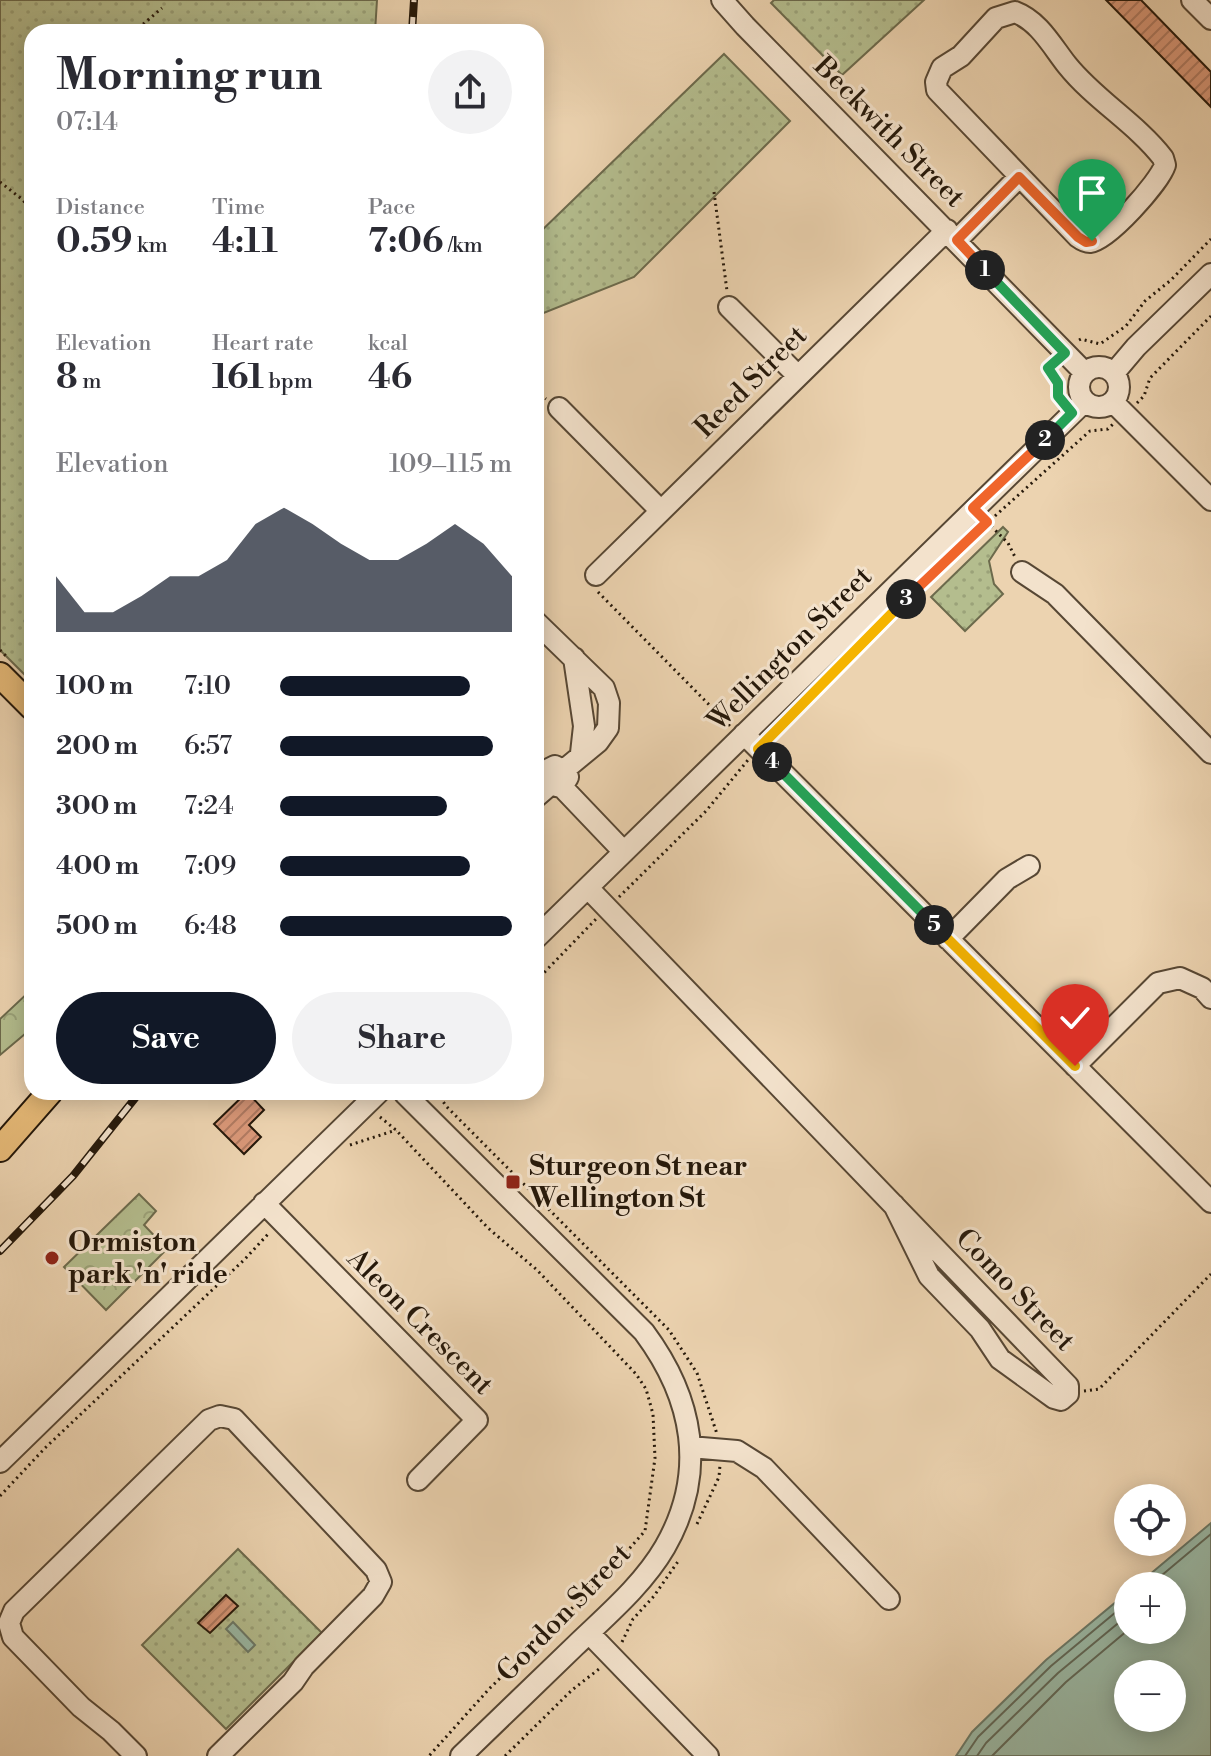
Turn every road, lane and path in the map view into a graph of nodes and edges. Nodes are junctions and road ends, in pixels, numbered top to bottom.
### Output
1 (722, 0) edge
2 (1192, 0) edge
3 (162, 8) dead end
4 (1211, 19) edge
5 (143, 24) edge
6 (1019, 177) junction
7 (0, 182) edge
8 (714, 192) dead end
9 (24, 201) edge
10 (952, 235) junction
11 (1211, 239) edge
12 (1211, 274) edge
13 (729, 307) joint
14 (1211, 316) edge
15 (1065, 353) junction
16 (1084, 372) junction
17 (1114, 373) junction
18 (798, 376) junction
19 (559, 408) dead end
20 (1078, 408) junction
21 (1119, 408) junction
22 (1090, 431) junction
23 (1211, 500) edge
24 (661, 511) junction
25 (980, 515) junction
26 (1022, 572) joint
27 (596, 575) joint
28 (544, 630) edge
29 (0, 675) edge
30 (24, 699) edge
31 (751, 741) junction
32 (1211, 753) edge
33 (556, 784) edge
34 (626, 850) junction
35 (1029, 866) dead end
36 (588, 888) junction
37 (607, 908) junction
38 (544, 930) edge
39 (948, 939) junction
40 (544, 973) edge
41 (1211, 998) edge
42 (1075, 1066) junction
43 (43, 1100) edge
44 (371, 1100) edge
45 (376, 1100) edge
46 (413, 1100) edge
47 (442, 1100) edge
48 (0, 1149) edge
49 (1211, 1202) edge
50 (264, 1203) junction
51 (894, 1205) junction
52 (281, 1221) junction
53 (1211, 1274) edge
54 (1068, 1394) junction
55 (690, 1447) junction
56 (721, 1449) junction
57 (0, 1462) edge
58 (418, 1480) dead end
59 (0, 1496) edge
60 (693, 1532) dead end
61 (682, 1554) dead end
62 (889, 1599) dead end
63 (589, 1633) junction
64 (616, 1650) dead end
65 (602, 1666) dead end
66 (136, 1756) edge
67 (218, 1756) edge
68 (429, 1756) edge
69 (461, 1756) edge
70 (505, 1756) edge
71 (708, 1756) edge

1 - 10 street, Beckwith Street
2 - 4 street
3 - 5 path
6 - 6 street
6 - 10 street, Reed Street
7 - 9 path
8 - 13 path
10 - 15 street, Beckwith Street
10 - 18 street, Reed Street
11 - 15 path
12 - 17 street
13 - 18 street
14 - 21 path
15 - 16 street, Beckwith Street
15 - 20 path
16 - 17 street
16 - 20 street
17 - 21 street
18 - 24 street, Reed Street
19 - 24 street
20 - 21 street
20 - 22 path
20 - 25 street, Wellington Street
21 - 22 path
21 - 23 street
22 - 25 path
24 - 27 street, Reed Street
25 - 26 path
25 - 31 street, Wellington Street
26 - 32 street
27 - 31 path
28 - 33 street
29 - 30 main road
31 - 34 street, Wellington Street
31 - 37 path
31 - 39 street
33 - 34 street
34 - 36 street, Wellington Street
35 - 39 street
36 - 37 street, Como Street
36 - 38 street, Wellington Street
37 - 40 path
37 - 51 street, Como Street
39 - 42 street
41 - 42 street
42 - 49 street
43 - 48 main road
44 - 50 street
45 - 68 path
46 - 55 street, Gordon Street
47 - 56 path
50 - 52 street, Aleon Crescent
50 - 57 street
51 - 54 street, Como Street
51 - 54 street, Como Street
52 - 58 street, Aleon Crescent
52 - 59 path
53 - 54 path
55 - 56 street
55 - 63 street, Gordon Street
56 - 60 path
56 - 62 street
61 - 64 path
63 - 69 street, Gordon Street
63 - 71 street
65 - 70 path
66 - 67 street

